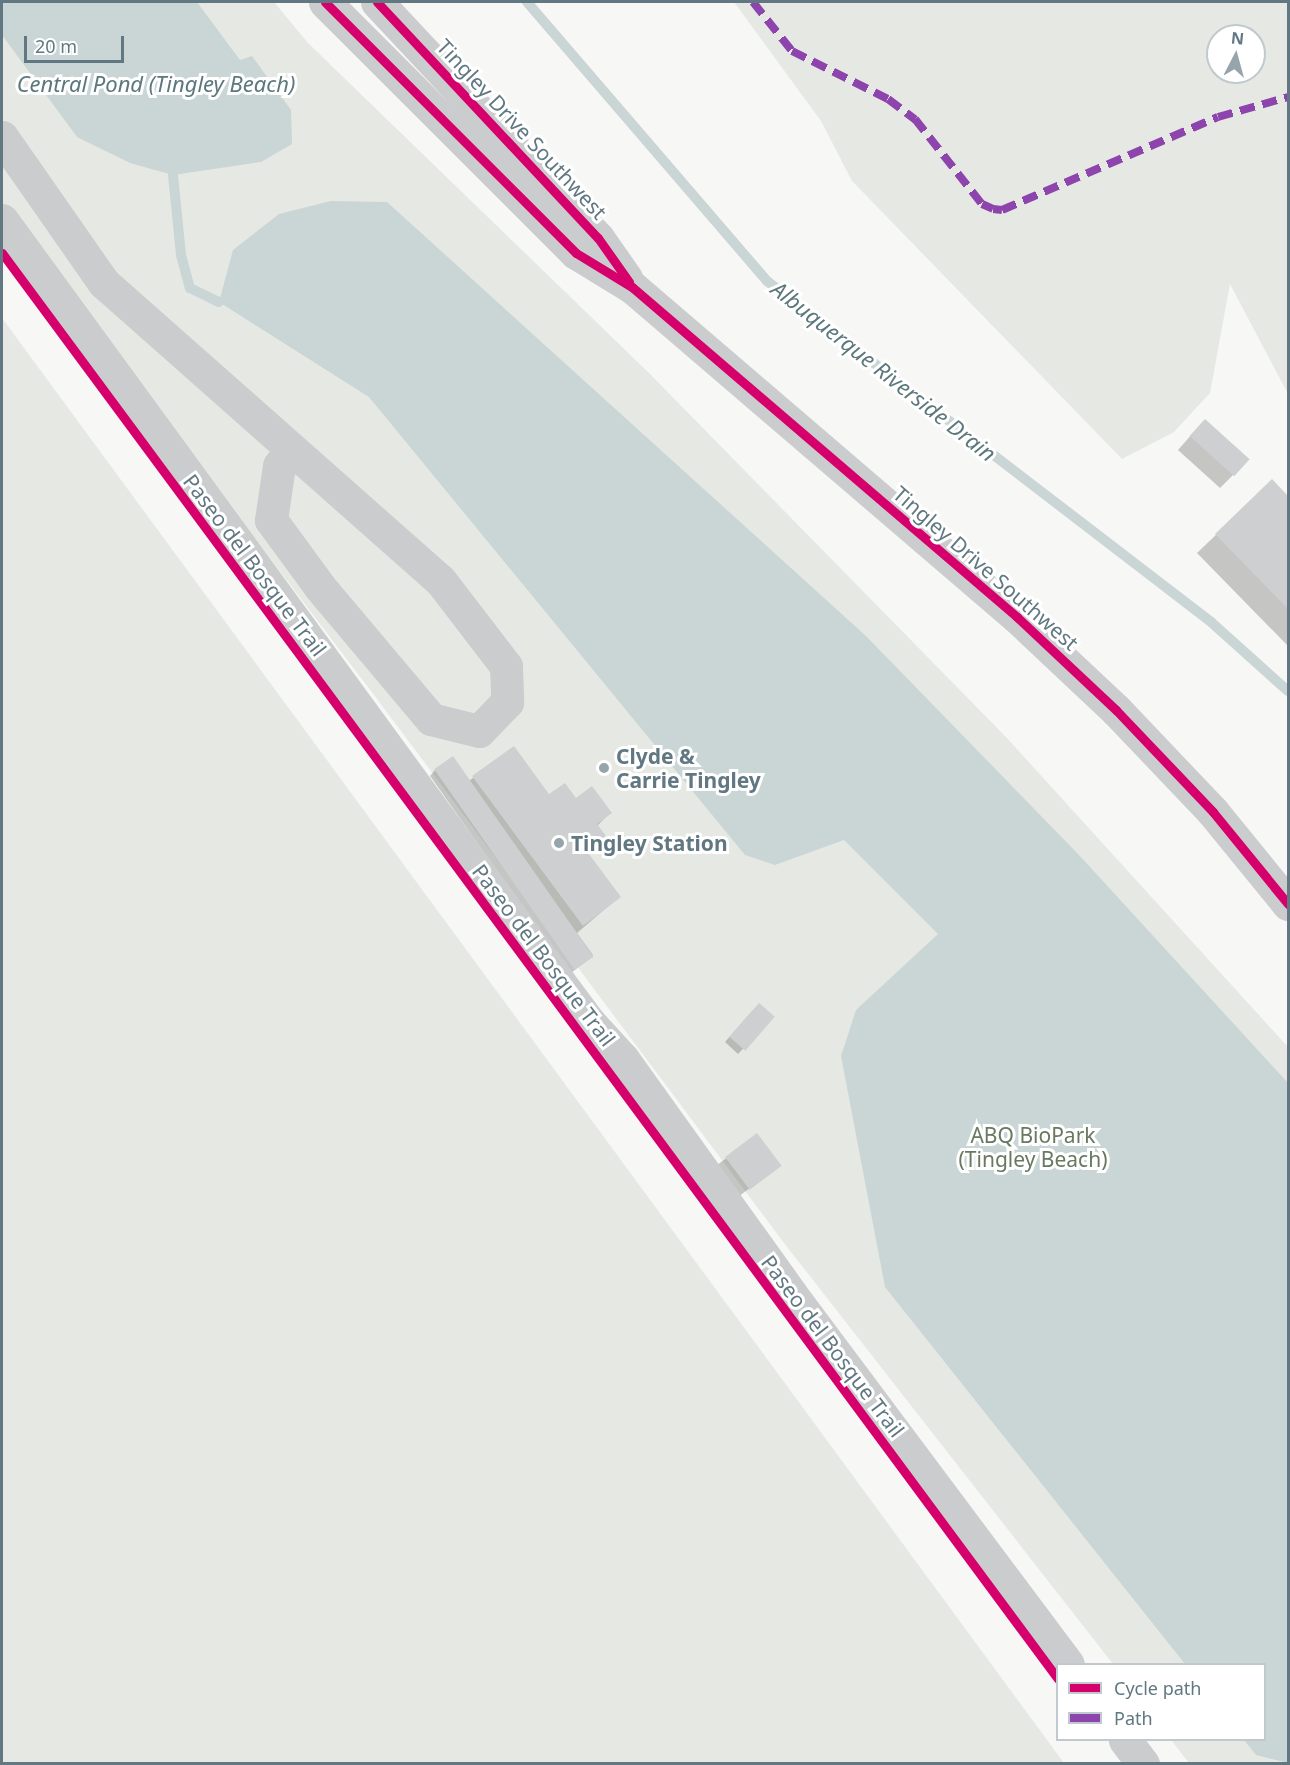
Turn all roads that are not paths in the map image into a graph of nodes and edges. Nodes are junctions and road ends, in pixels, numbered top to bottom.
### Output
1 (325, 2) edge
2 (377, 2) edge
3 (2, 137) edge
4 (2, 220) edge
5 (632, 287) junction
6 (291, 449) junction
7 (1288, 904) edge
8 (1067, 1663) edge
9 (1126, 1741) edge
10 (1143, 1764) edge

1 - 5 street, Tingley Drive Southwest
2 - 5 street, Tingley Drive Southwest
3 - 6 street
4 - 8 street
5 - 7 street, Tingley Drive Southwest
6 - 6 street
9 - 10 street

